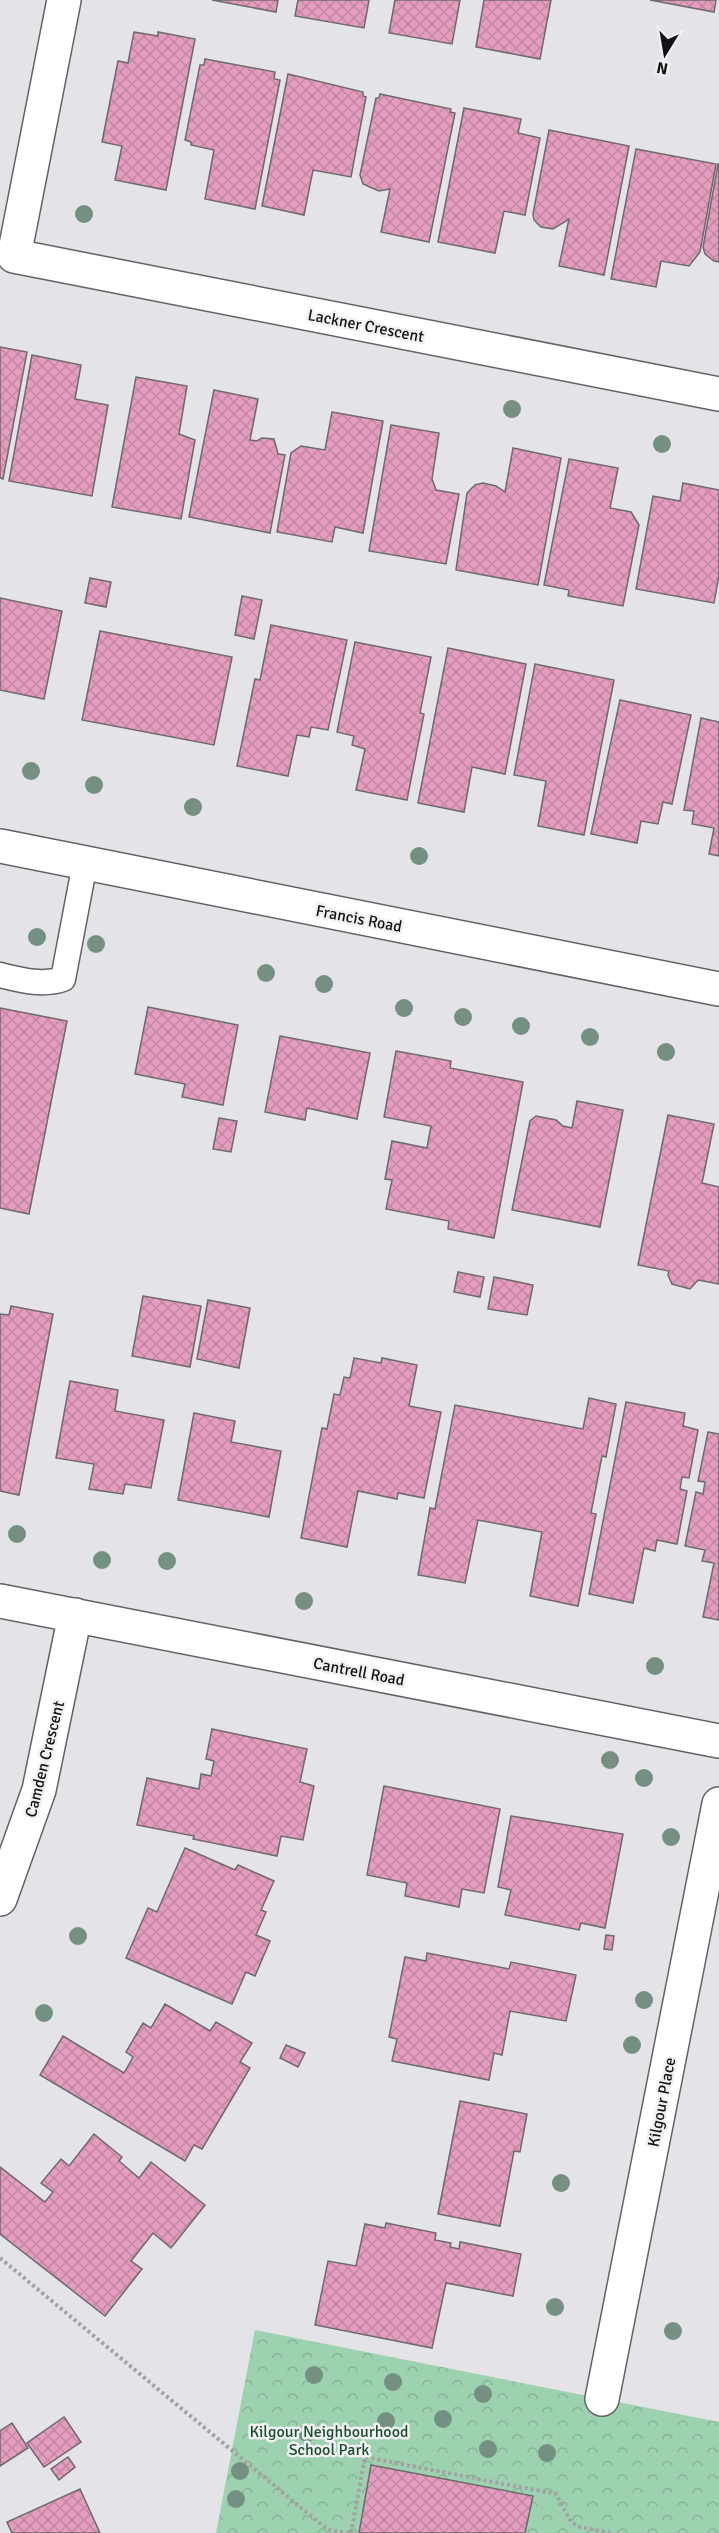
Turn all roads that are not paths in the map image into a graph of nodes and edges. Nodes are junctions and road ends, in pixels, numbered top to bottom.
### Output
1 (64, 0) edge
2 (7, 254) edge
3 (719, 394) edge
4 (0, 846) edge
5 (85, 863) junction
6 (0, 975) edge
7 (719, 989) edge
8 (0, 1600) edge
9 (75, 1615) junction
10 (719, 1741) edge
11 (719, 1804) edge
12 (0, 1899) edge
13 (602, 2399) dead end

1 - 2 street, Lackner Crescent
2 - 3 street, Lackner Crescent
4 - 5 street, Francis Road
5 - 6 lane
5 - 7 street, Francis Road
8 - 9 street, Cantrell Road
9 - 10 street, Cantrell Road
9 - 12 street, Camden Crescent
11 - 13 street, Kilgour Place

